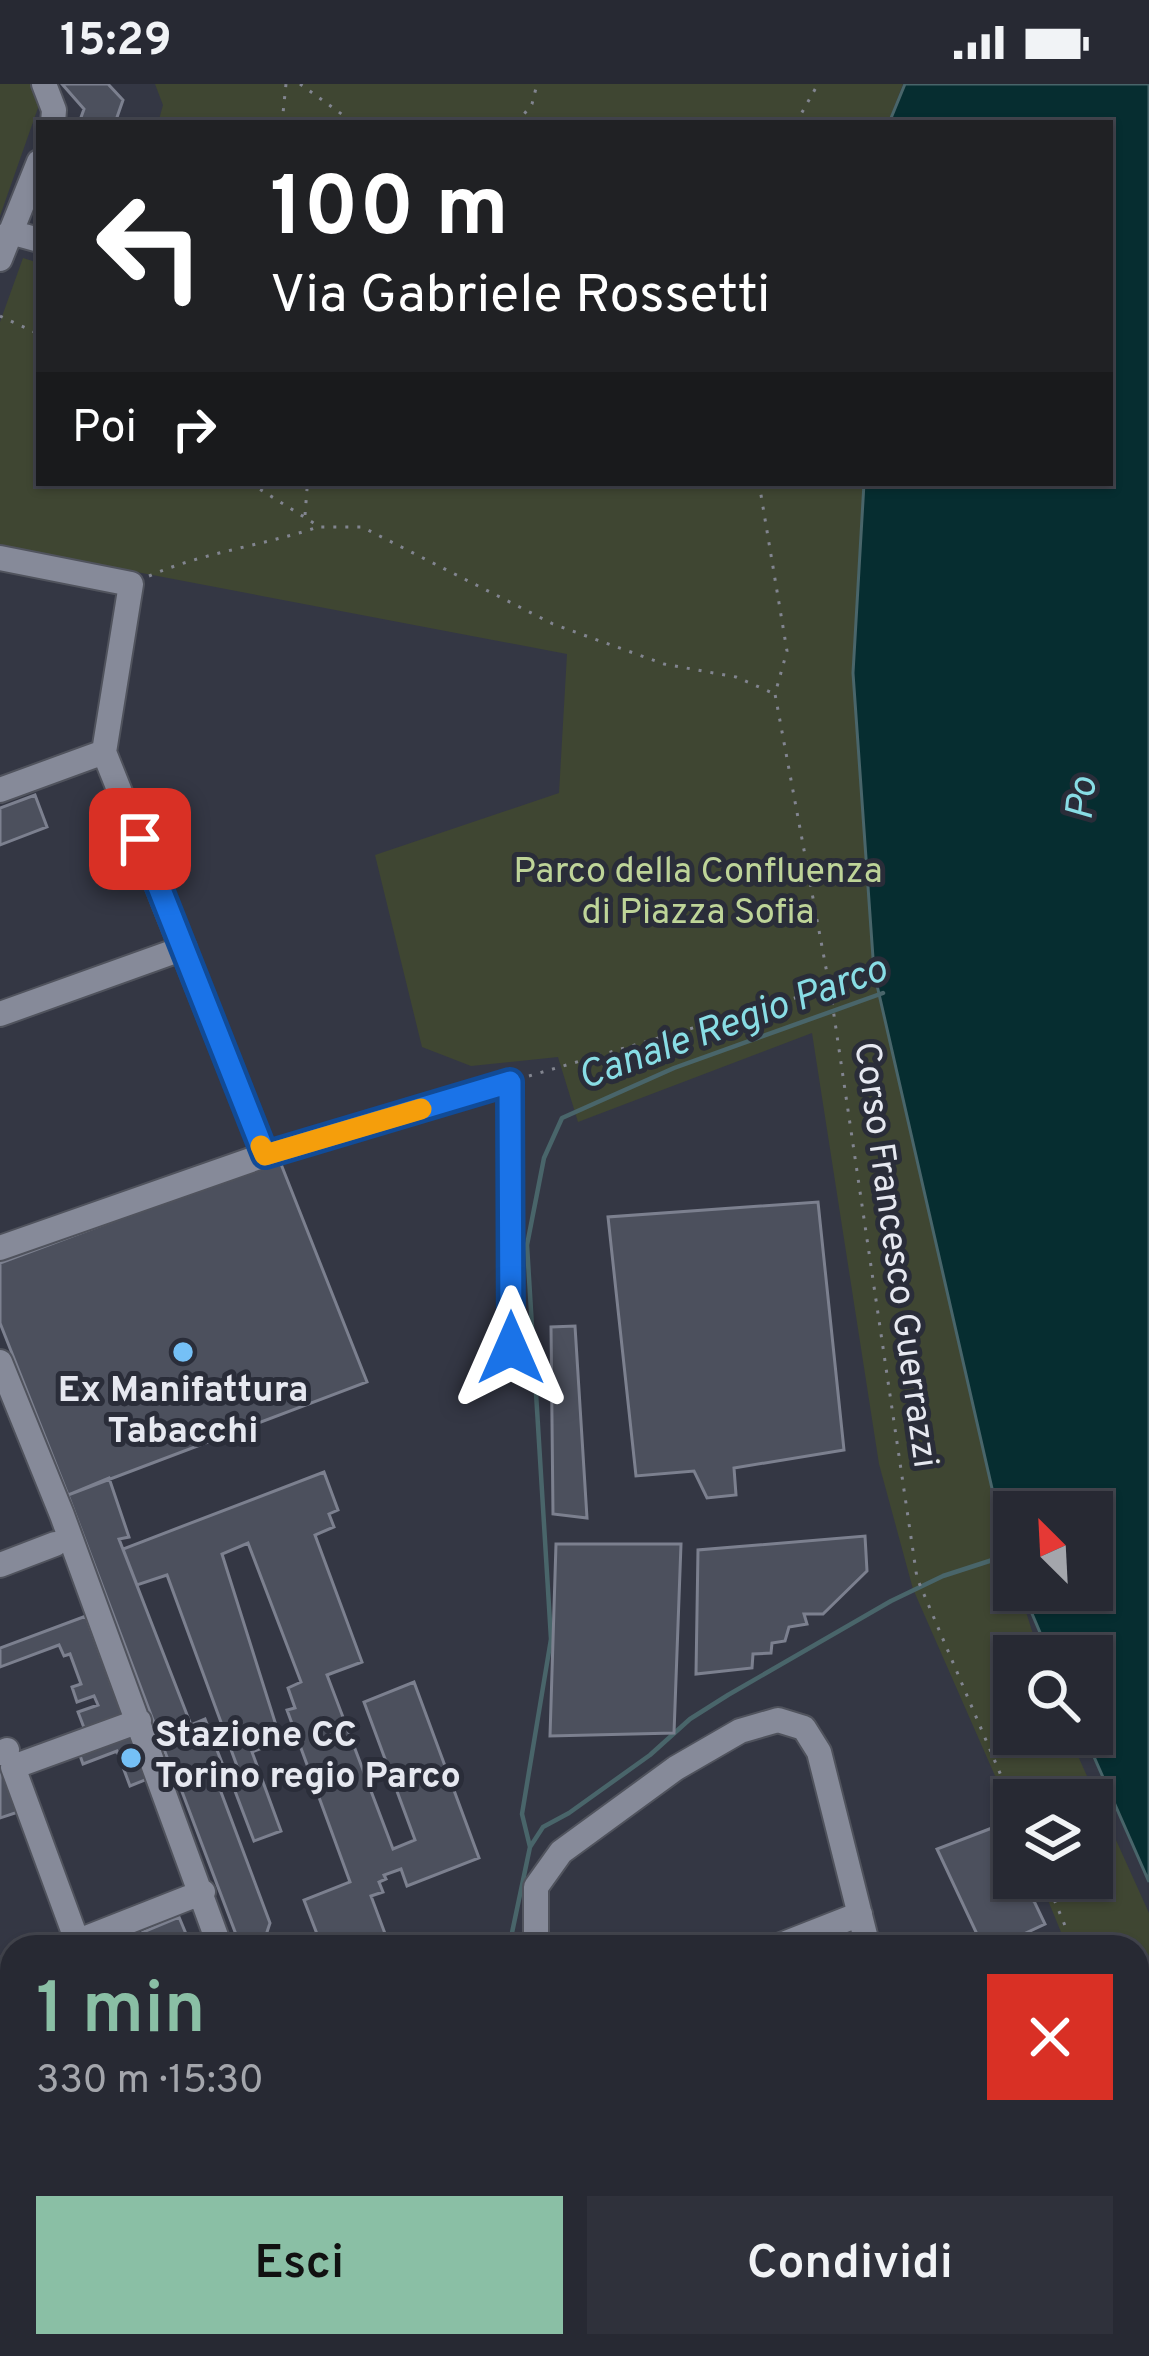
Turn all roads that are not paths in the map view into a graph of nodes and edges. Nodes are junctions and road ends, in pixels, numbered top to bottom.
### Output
1 (44, 84) edge
2 (53, 120) edge
3 (36, 169) edge
4 (10, 232) junction
5 (36, 239) edge
6 (0, 260) edge
7 (0, 558) edge
8 (104, 752) junction
9 (0, 790) edge
10 (184, 948) junction
11 (0, 1014) edge
12 (265, 1155) junction
13 (0, 1249) edge
14 (511, 1348) dead end
15 (0, 1362) edge
16 (55, 1544) dead end
17 (0, 1564) edge
18 (139, 1721) junction
19 (6, 1757) edge
20 (203, 1892) junction
21 (860, 1914) junction
22 (67, 1935) edge
23 (93, 1935) edge
24 (216, 1935) edge
25 (536, 1935) edge
26 (807, 1935) edge
27 (865, 1935) edge

1 - 2 street
3 - 4 street
4 - 5 street
4 - 6 street
7 - 8 street
8 - 9 street
8 - 10 street
10 - 11 street
10 - 12 street
12 - 13 street
12 - 14 street
15 - 18 street
16 - 17 street
18 - 19 street
18 - 20 street
19 - 22 street
20 - 23 street
20 - 24 street
21 - 25 street
21 - 26 street
21 - 27 street

